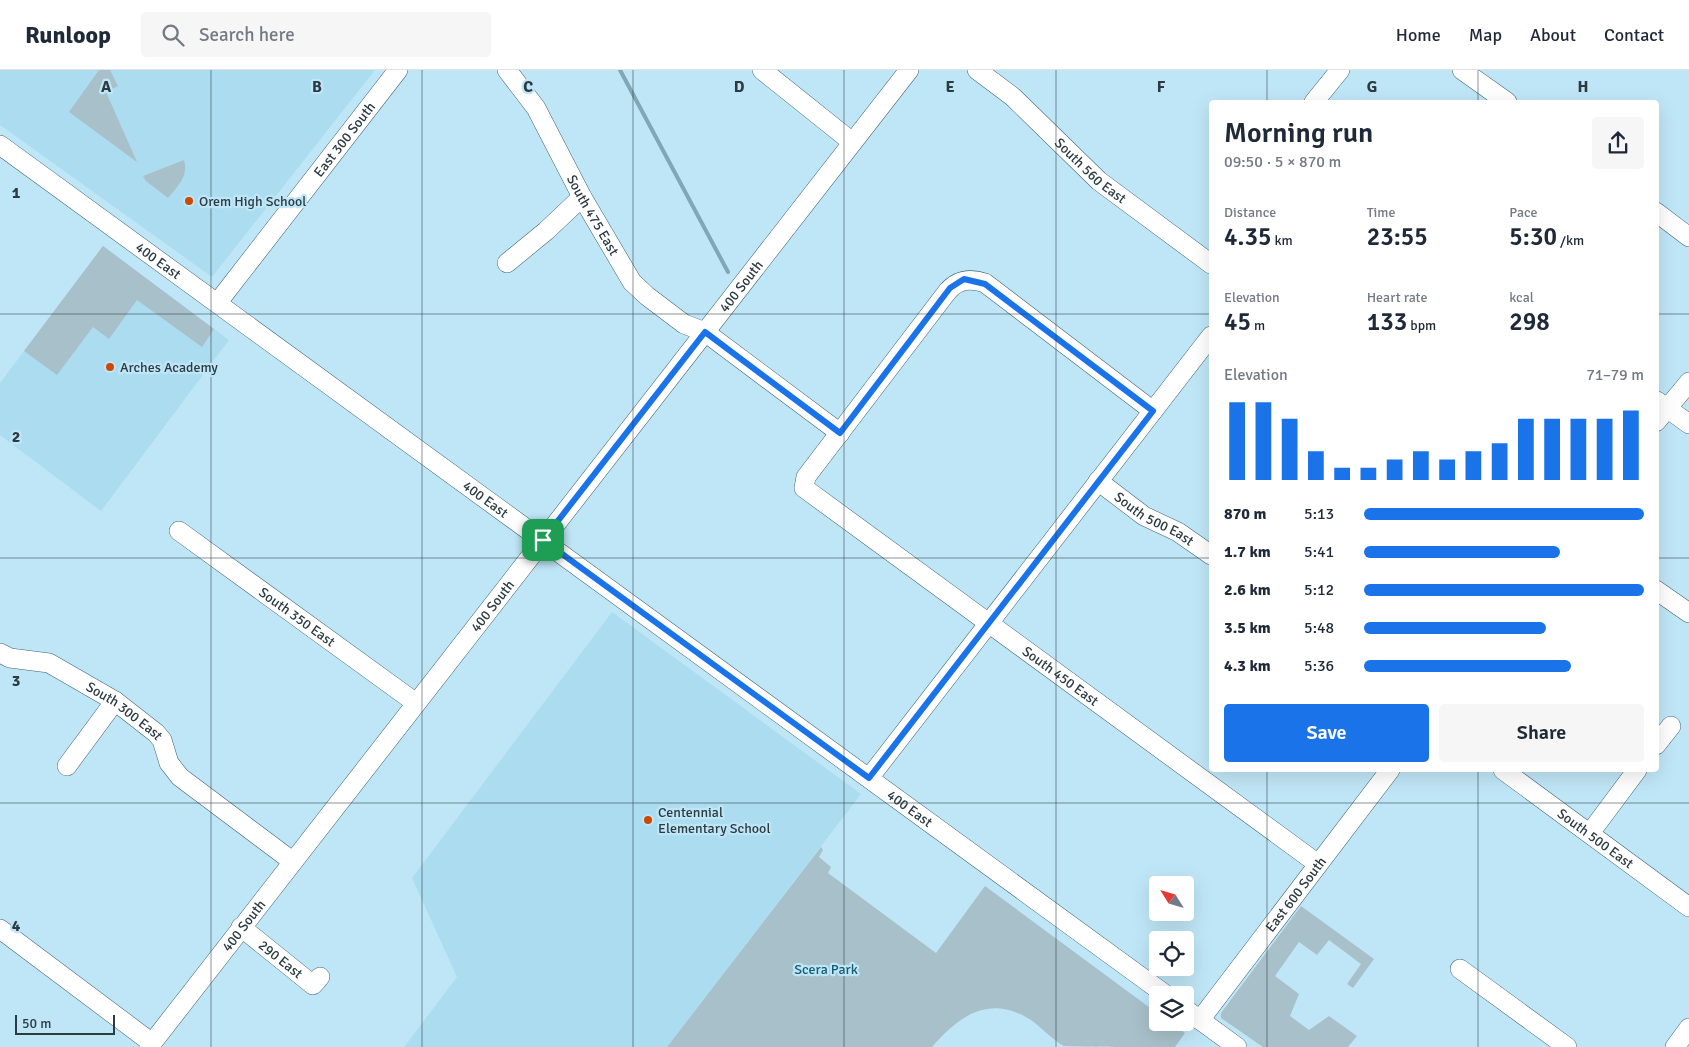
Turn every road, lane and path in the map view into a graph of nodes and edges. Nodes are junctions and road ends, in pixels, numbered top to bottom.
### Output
1 (398, 70) edge
2 (508, 70) edge
3 (762, 70) edge
4 (909, 70) edge
5 (977, 70) edge
6 (1340, 70) edge
7 (1462, 70) edge
8 (1316, 100) edge
9 (1504, 100) edge
10 (852, 142) junction
11 (0, 145) edge
12 (582, 197) junction
13 (1659, 214) edge
14 (1689, 237) edge
15 (1209, 263) edge
16 (507, 264) dead end
17 (218, 302) junction
18 (705, 332) junction
19 (1209, 339) edge
20 (1689, 382) edge
21 (1660, 410) edge
22 (1153, 411) junction
23 (1689, 424) edge
24 (840, 433) junction
25 (1098, 481) junction
26 (179, 530) dead end
27 (543, 540) junction
28 (1209, 554) edge
29 (1659, 592) edge
30 (1689, 613) edge
31 (990, 624) junction
32 (0, 653) edge
33 (115, 701) junction
34 (416, 703) junction
35 (1671, 726) dead end
36 (1659, 741) edge
37 (67, 766) dead end
38 (1388, 772) edge
39 (1506, 772) edge
40 (1636, 772) edge
41 (869, 778) junction
42 (1590, 833) junction
43 (292, 861) junction
44 (1318, 864) junction
45 (1689, 907) edge
46 (241, 927) junction
47 (0, 929) edge
48 (1460, 969) dead end
49 (320, 977) dead end
50 (1154, 986) edge
51 (1194, 1013) edge
52 (1194, 1015) edge
53 (1689, 1028) edge
54 (151, 1045) edge
55 (1237, 1047) edge
56 (1567, 1047) edge
57 (1674, 1047) edge

1 - 17 street, East 300 South
2 - 12 street, South 475 East
3 - 10 street
4 - 10 street, 400 South
5 - 15 street, South 560 East
6 - 8 street
7 - 9 street
10 - 18 street, 400 South
11 - 17 street, 400 East
12 - 16 street
12 - 18 street, South 475 East
13 - 14 street
17 - 27 street, 400 East
18 - 24 street, South 475 East
18 - 27 street, 400 South
19 - 22 street
20 - 21 street
21 - 23 street
22 - 24 street
22 - 25 street
24 - 31 street, South 450 East
25 - 28 street, South 500 East
25 - 31 street
26 - 34 street, South 350 East
27 - 34 street, 400 South
27 - 41 street, 400 East
29 - 30 street
31 - 41 street
31 - 44 street, South 450 East
32 - 33 street, South 300 East
33 - 37 street
33 - 43 street, South 300 East
34 - 43 street, 400 South
35 - 36 street
38 - 44 street, East 600 South
39 - 42 street, South 500 East
40 - 42 street
41 - 50 street, 400 East
42 - 45 street, South 500 East
43 - 46 street, 400 South
44 - 51 street, East 600 South
46 - 49 street, 290 East
46 - 54 street, 400 South
47 - 54 street
48 - 56 street
52 - 55 street
53 - 57 street

